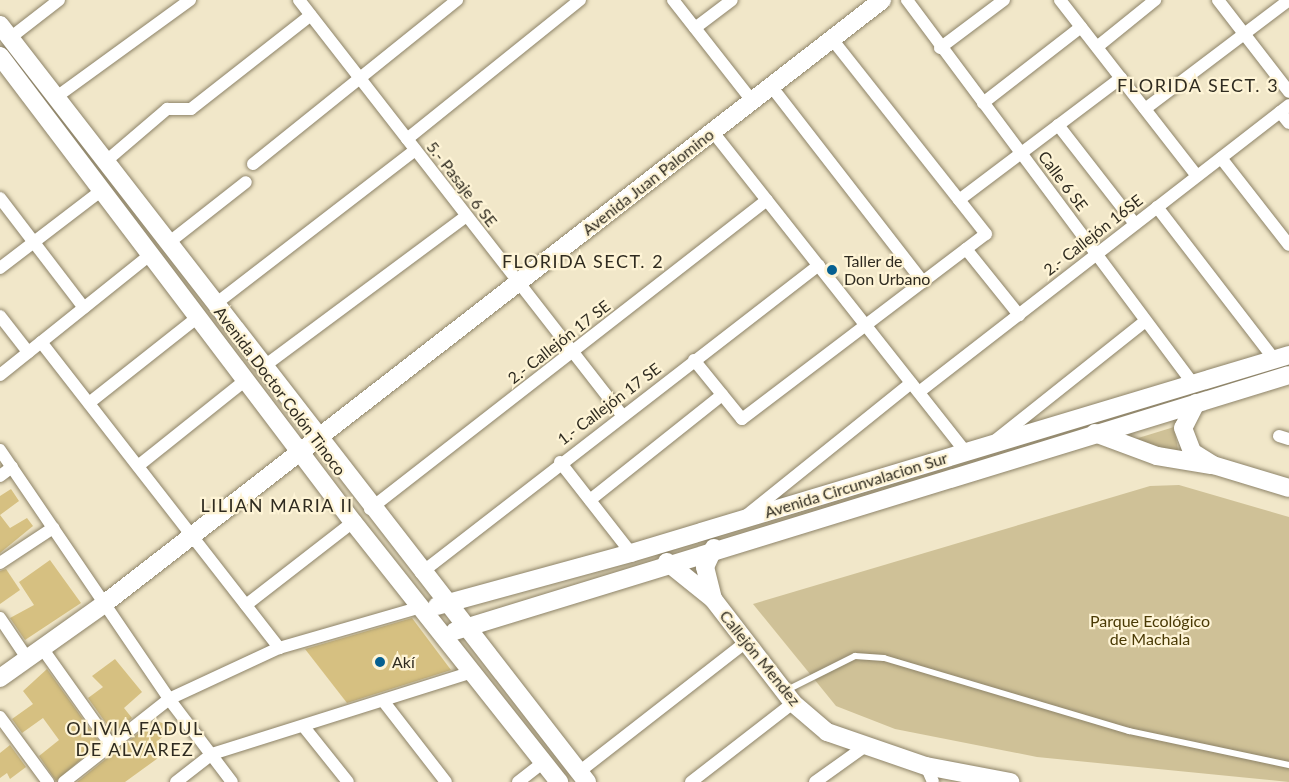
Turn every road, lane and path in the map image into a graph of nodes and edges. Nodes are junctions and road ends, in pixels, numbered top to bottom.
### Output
1 (59, 0) edge
2 (190, 0) edge
3 (457, 0) edge
4 (580, 0) edge
5 (674, 0) edge
6 (732, 0) edge
7 (882, 0) edge
8 (907, 0) edge
9 (1004, 0) edge
10 (1060, 0) edge
11 (1155, 0) edge
12 (1218, 0) edge
13 (1289, 0) edge
14 (307, 5) edge
15 (1081, 27) junction
16 (695, 28) junction
17 (5, 31) edge
18 (1243, 32) junction
19 (832, 39) junction
20 (1097, 47) junction
21 (940, 48) junction
22 (2, 64) edge
23 (359, 78) junction
24 (1121, 78) junction
25 (771, 86) junction
26 (1289, 92) edge
27 (55, 98) junction
28 (753, 102) junction
29 (982, 103) junction
30 (1145, 109) junction
31 (1285, 109) edge
32 (1289, 123) edge
33 (1059, 125) junction
34 (713, 132) junction
35 (411, 145) junction
36 (1021, 153) junction
37 (1221, 158) junction
38 (105, 162) junction
39 (253, 164) dead end
40 (1197, 176) junction
41 (246, 182) dead end
42 (102, 190) junction
43 (0, 198) edge
44 (767, 200) junction
45 (959, 200) junction
46 (1157, 207) junction
47 (466, 216) junction
48 (1135, 224) junction
49 (35, 242) junction
50 (167, 244) junction
51 (1289, 245) edge
52 (966, 249) junction
53 (1098, 253) junction
54 (151, 254) junction
55 (819, 265) junction
56 (0, 268) edge
57 (923, 282) junction
58 (518, 283) junction
59 (214, 305) junction
60 (84, 308) junction
61 (0, 315) edge
62 (1018, 315) junction
63 (199, 316) junction
64 (1144, 322) junction
65 (866, 324) junction
66 (41, 342) junction
67 (28, 352) junction
68 (572, 352) junction
69 (1282, 357) edge
70 (694, 360) junction
71 (263, 367) junction
72 (0, 375) edge
73 (1289, 375) edge
74 (247, 379) junction
75 (1192, 383) junction
76 (915, 388) junction
77 (722, 395) junction
78 (89, 403) junction
79 (1196, 403) junction
80 (622, 416) junction
81 (1026, 433) junction
82 (1095, 433) junction
83 (317, 440) junction
84 (991, 444) junction
85 (0, 450) edge
86 (301, 452) junction
87 (966, 452) junction
88 (1033, 452) junction
89 (561, 462) junction
90 (1213, 465) junction
91 (138, 466) junction
92 (12, 467) junction
93 (0, 476) edge
94 (1289, 488) edge
95 (590, 500) junction
96 (370, 509) junction
97 (353, 522) junction
98 (735, 522) junction
99 (53, 528) junction
100 (192, 535) junction
101 (736, 541) junction
102 (714, 548) junction
103 (631, 553) junction
104 (667, 562) junction
105 (0, 563) edge
106 (421, 573) junction
107 (713, 599) junction
108 (104, 604) junction
109 (246, 605) junction
110 (447, 606) junction
111 (421, 607) junction
112 (0, 618) edge
113 (464, 626) junction
114 (442, 637) junction
115 (746, 642) junction
116 (279, 648) junction
117 (35, 653) junction
118 (472, 672) junction
119 (0, 678) edge
120 (789, 697) junction
121 (169, 699) junction
122 (384, 702) junction
123 (0, 717) edge
124 (304, 728) junction
125 (111, 745) junction
126 (864, 747) junction
127 (212, 754) junction
128 (544, 762) junction
129 (1289, 765) edge
130 (929, 774) edge
131 (583, 777) edge
132 (822, 780) edge
133 (443, 781) edge
134 (48, 782) edge
135 (64, 782) edge
136 (177, 782) edge
137 (232, 782) edge
138 (348, 782) edge
139 (518, 782) edge
140 (559, 782) edge
141 (691, 782) edge
142 (1010, 782) edge

1 - 17 street
2 - 27 street
3 - 23 street
4 - 35 street
5 - 16 street
6 - 16 street
7 - 19 main road, Avenida Juan Palomino
8 - 21 street, Calle 6 SE
9 - 21 street
10 - 15 street
11 - 20 street
12 - 18 street
13 - 18 street
14 - 23 street, 5.- Pasaje 6 SE
14 - 38 street
15 - 20 street
15 - 29 street
16 - 28 street
17 - 27 main road, Avenida Doctor Colón Tinoco
18 - 26 street
18 - 30 street
19 - 25 main road, Avenida Juan Palomino
19 - 45 street
20 - 24 street
21 - 29 street, Calle 6 SE
22 - 42 main road, Avenida Doctor Colón Tinoco
23 - 35 street, 5.- Pasaje 6 SE
23 - 39 street
24 - 30 street
24 - 33 street
25 - 28 main road, Avenida Juan Palomino
25 - 57 street
27 - 38 main road, Avenida Doctor Colón Tinoco
28 - 34 main road, Avenida Juan Palomino
29 - 36 street, Calle 6 SE
30 - 40 street
31 - 32 street
31 - 37 street, 2.- Callejón 16SE
33 - 36 street
33 - 48 street
34 - 44 street
34 - 58 main road, Avenida Juan Palomino
35 - 47 street, 5.- Pasaje 6 SE
35 - 59 street
36 - 45 street
36 - 53 street, Calle 6 SE
37 - 40 street, 2.- Callejón 16SE
37 - 51 street
38 - 50 main road, Avenida Doctor Colón Tinoco
40 - 46 street, 2.- Callejón 16SE
41 - 50 street
42 - 49 street
42 - 54 main road, Avenida Doctor Colón Tinoco
43 - 49 street
44 - 55 street
44 - 68 street, 2.- Callejón 17 SE
45 - 52 street
46 - 48 street, 2.- Callejón 16SE
46 - 69 street
47 - 58 street, 5.- Pasaje 6 SE
47 - 71 street
48 - 53 street, 2.- Callejón 16SE
49 - 56 street
49 - 60 street
50 - 59 main road, Avenida Doctor Colón Tinoco
52 - 57 street
52 - 62 street
53 - 62 street, 2.- Callejón 16SE
53 - 64 street, Calle 6 SE
54 - 60 street
54 - 63 main road, Avenida Doctor Colón Tinoco
55 - 65 street
55 - 70 street, 1.- Callejón 17 SE
57 - 65 street
58 - 68 street, 5.- Pasaje 6 SE
58 - 83 main road, Avenida Juan Palomino
59 - 71 main road, Avenida Doctor Colón Tinoco
60 - 66 street
61 - 67 street
62 - 76 street, 2.- Callejón 16SE
63 - 74 main road, Avenida Doctor Colón Tinoco
63 - 78 street
64 - 75 street, Calle 6 SE
64 - 84 street
65 - 76 street
65 - 77 street
66 - 67 street
66 - 78 street
67 - 72 street
68 - 80 street, 5.- Pasaje 6 SE
68 - 96 street, 2.- Callejón 17 SE
69 - 75 main road, Avenida Circunvalacion Sur
70 - 77 street
70 - 80 street, 1.- Callejón 17 SE
71 - 83 main road, Avenida Doctor Colón Tinoco
73 - 79 main road, Avenida Circunvalacion Sur
74 - 86 main road, Avenida Doctor Colón Tinoco
74 - 91 street
75 - 81 main road, Avenida Circunvalacion Sur
76 - 87 street
76 - 98 street, 2.- Callejón 16SE
77 - 95 street
78 - 91 street
79 - 82 main road, Avenida Circunvalacion Sur
79 - 90 main road
80 - 89 street, 1.- Callejón 17 SE
81 - 84 main road, Avenida Circunvalacion Sur
81 - 88 main road
82 - 88 main road, Avenida Circunvalacion Sur
82 - 90 main road
83 - 86 main road, Avenida Juan Palomino
83 - 96 main road, Avenida Doctor Colón Tinoco
84 - 87 main road, Avenida Circunvalacion Sur
85 - 92 street
86 - 97 main road, Avenida Doctor Colón Tinoco
86 - 100 main road, Avenida Juan Palomino
87 - 98 main road, Avenida Circunvalacion Sur
88 - 101 main road, Avenida Circunvalacion Sur
89 - 95 street
89 - 106 street, 1.- Callejón 17 SE
90 - 94 main road
91 - 100 street
92 - 93 street
92 - 99 street
95 - 103 street
96 - 106 main road, Avenida Doctor Colón Tinoco
97 - 109 street
97 - 111 main road, Avenida Doctor Colón Tinoco
98 - 101 main road
98 - 103 main road, Avenida Circunvalacion Sur
99 - 105 street
99 - 108 street
100 - 108 main road, Avenida Juan Palomino
100 - 109 street
101 - 102 main road, Avenida Circunvalacion Sur
102 - 104 main road, Avenida Circunvalacion Sur
102 - 107 main road, Callejón Mendez
103 - 110 main road, Avenida Circunvalacion Sur
104 - 107 main road, Callejón Mendez
104 - 113 main road, Avenida Circunvalacion Sur
106 - 110 main road, Avenida Doctor Colón Tinoco
107 - 115 main road, Callejón Mendez
108 - 117 main road, Avenida Juan Palomino
108 - 121 street
109 - 116 street
110 - 111 main road, Avenida Circunvalacion Sur
110 - 113 main road, Avenida Doctor Colón Tinoco
111 - 114 main road, Avenida Doctor Colón Tinoco
111 - 116 street
112 - 117 street
113 - 114 main road, Avenida Circunvalacion Sur
113 - 131 main road, Avenida Doctor Colón Tinoco
114 - 118 main road, Avenida Doctor Colón Tinoco
115 - 120 main road, Callejón Mendez
115 - 131 street
116 - 121 street
117 - 119 main road, Avenida Juan Palomino
117 - 125 street
118 - 122 street
118 - 128 main road, Avenida Doctor Colón Tinoco
120 - 126 main road, Callejón Mendez
120 - 129 lane
120 - 141 street
121 - 125 street
121 - 127 street
122 - 124 street
122 - 133 street
123 - 134 street
124 - 127 street
124 - 138 street
125 - 135 street
126 - 130 main road, Callejón Mendez
126 - 132 street
127 - 136 street
127 - 137 street
128 - 139 street
128 - 140 main road, Avenida Doctor Colón Tinoco
130 - 142 main road, Callejón Mendez

